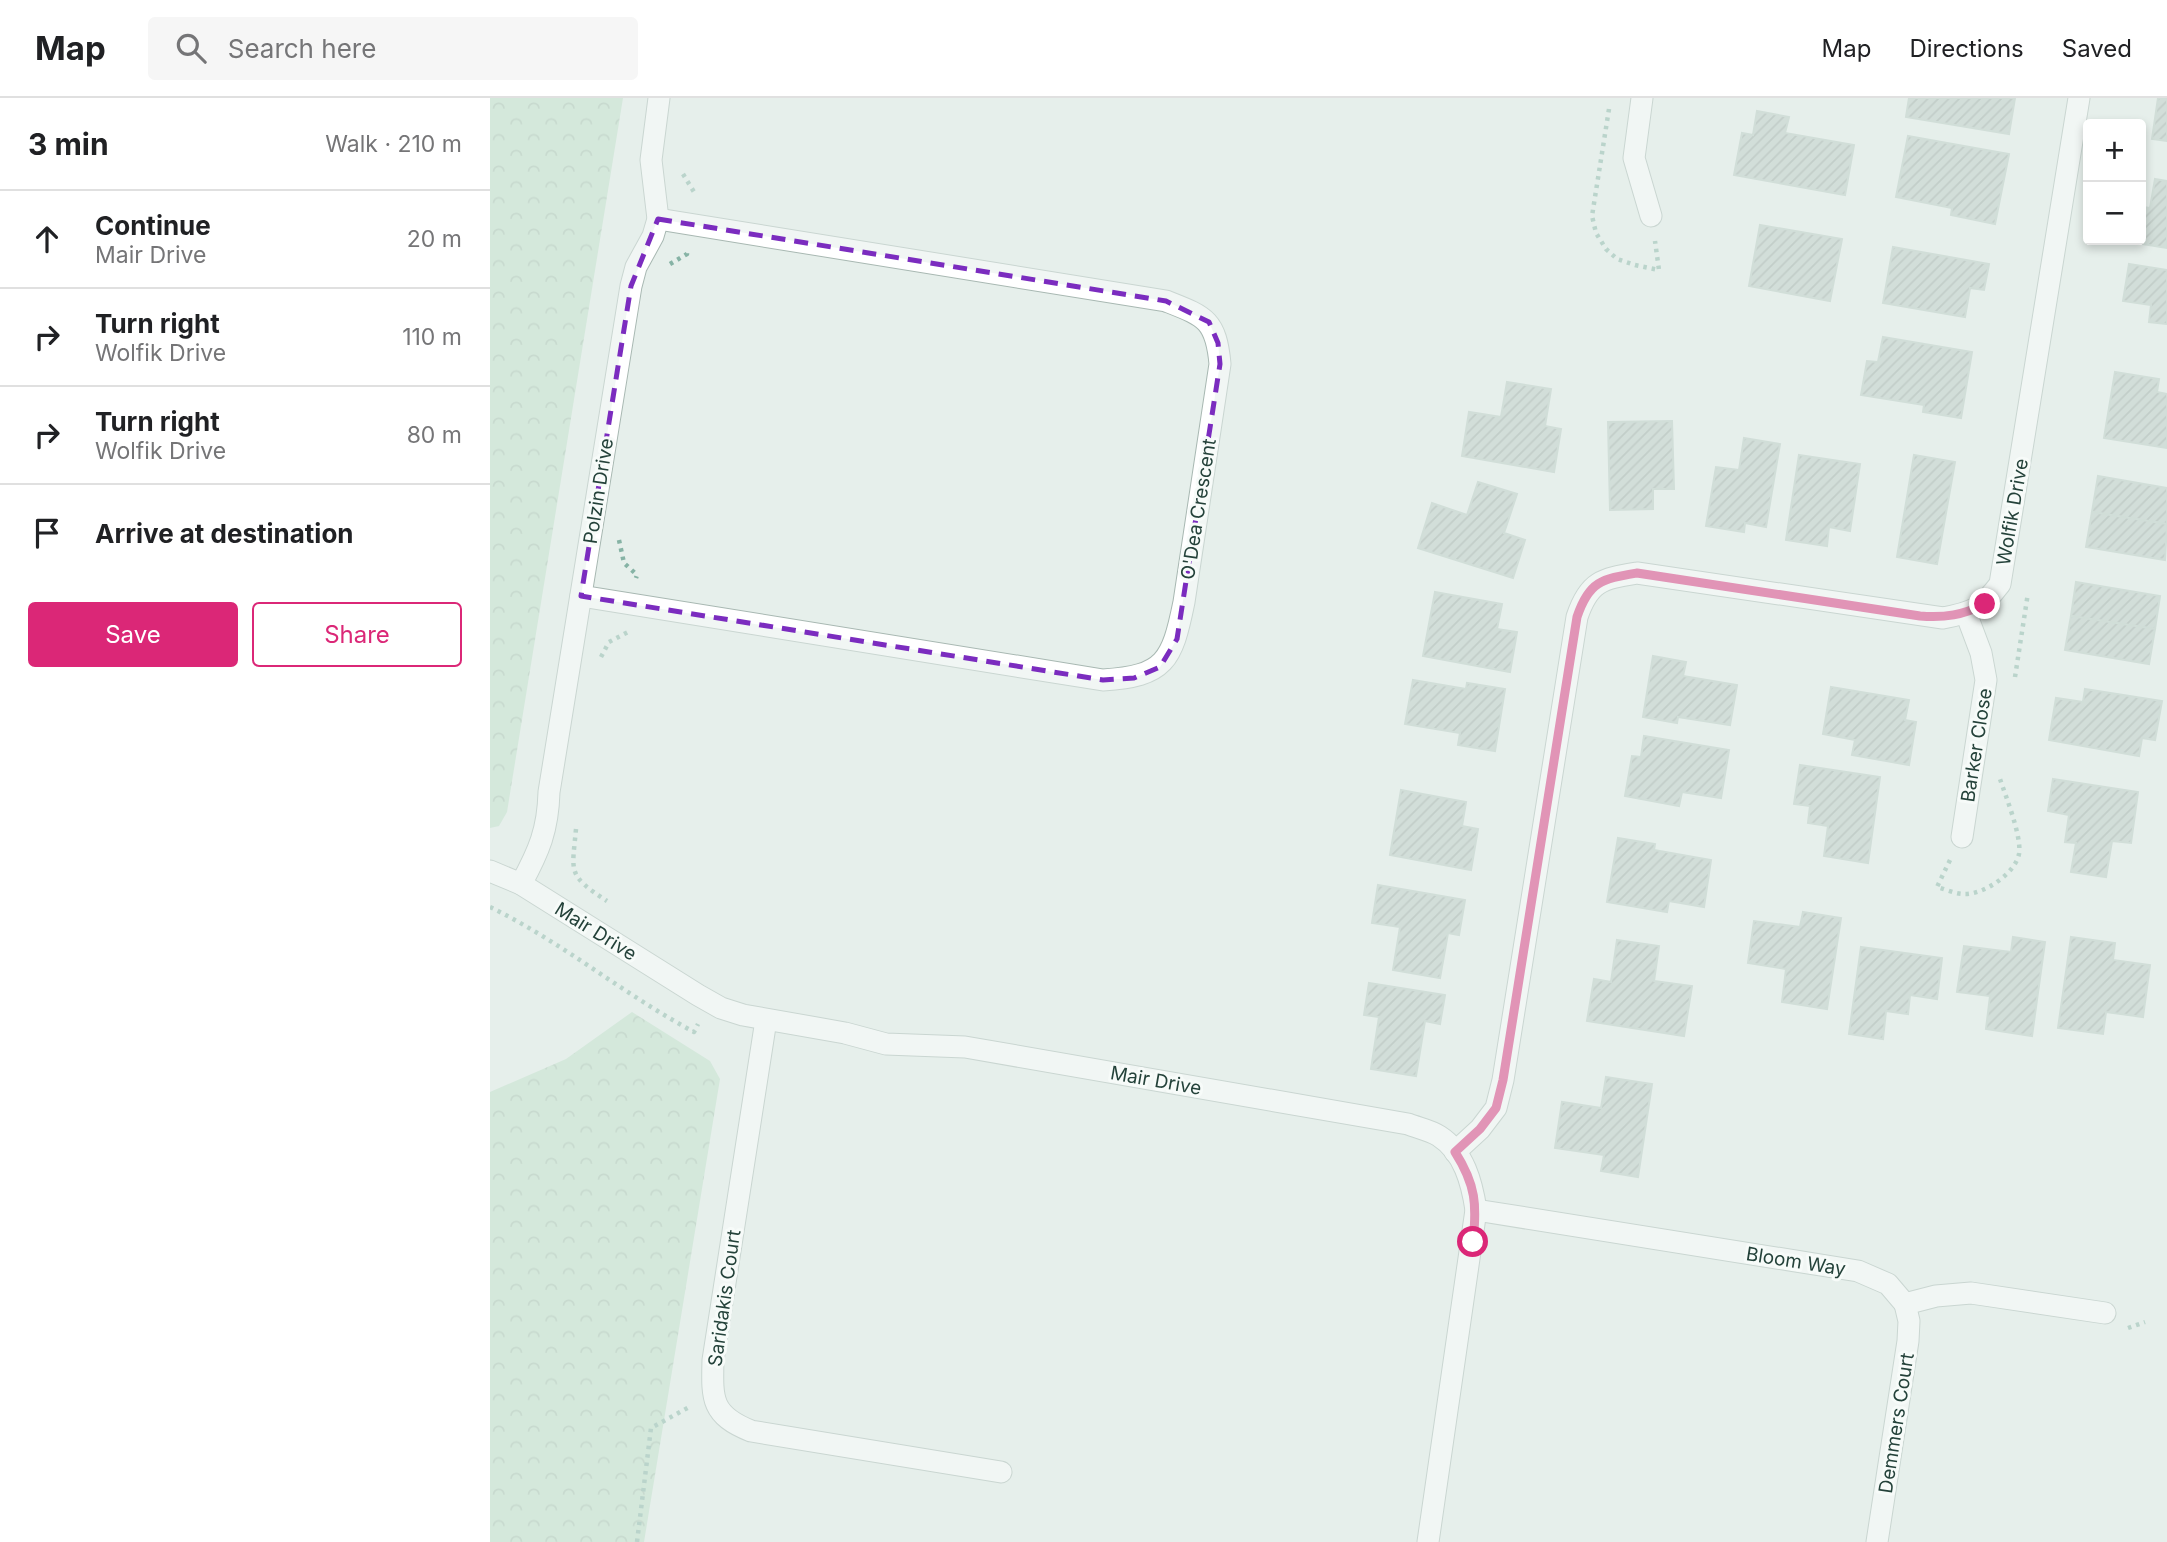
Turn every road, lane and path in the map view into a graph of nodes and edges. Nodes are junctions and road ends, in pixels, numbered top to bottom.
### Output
1 (659, 98) edge
2 (1642, 98) edge
3 (2079, 98) edge
4 (1651, 216) dead end
5 (658, 219) junction
6 (593, 519) junction
7 (581, 596) junction
8 (633, 604) junction
9 (1966, 613) junction
10 (600, 658) dead end
11 (576, 821) dead end
12 (1962, 837) dead end
13 (490, 871) edge
14 (521, 884) junction
15 (613, 906) dead end
16 (490, 907) edge
17 (709, 1001) junction
18 (766, 1020) junction
19 (1455, 1152) junction
20 (1476, 1210) junction
21 (1905, 1304) junction
22 (2105, 1313) dead end
23 (712, 1394) junction
24 (1001, 1472) dead end
25 (638, 1542) edge
26 (1427, 1542) edge
27 (1877, 1542) edge

1 - 5 street, Polzin Drive
2 - 4 street
3 - 9 street, Wolfik Drive
5 - 6 street, Polzin Drive
5 - 8 street, O'Dea Crescent
6 - 7 street, Polzin Drive
6 - 8 path
7 - 8 street, O'Dea Crescent
7 - 14 street, Polzin Drive
8 - 10 path
9 - 12 street, Barker Close
9 - 19 street, Wolfik Drive
11 - 15 path
13 - 14 street, Mair Drive
14 - 17 street, Mair Drive
16 - 17 path
17 - 18 street, Mair Drive
18 - 19 street, Mair Drive
18 - 23 street, Saridakis Court
19 - 20 street, Mair Drive
20 - 21 street, Bloom Way
20 - 26 street, Mair Drive
21 - 22 street
21 - 27 street, Demmers Court
23 - 24 street, Saridakis Court
23 - 25 path

